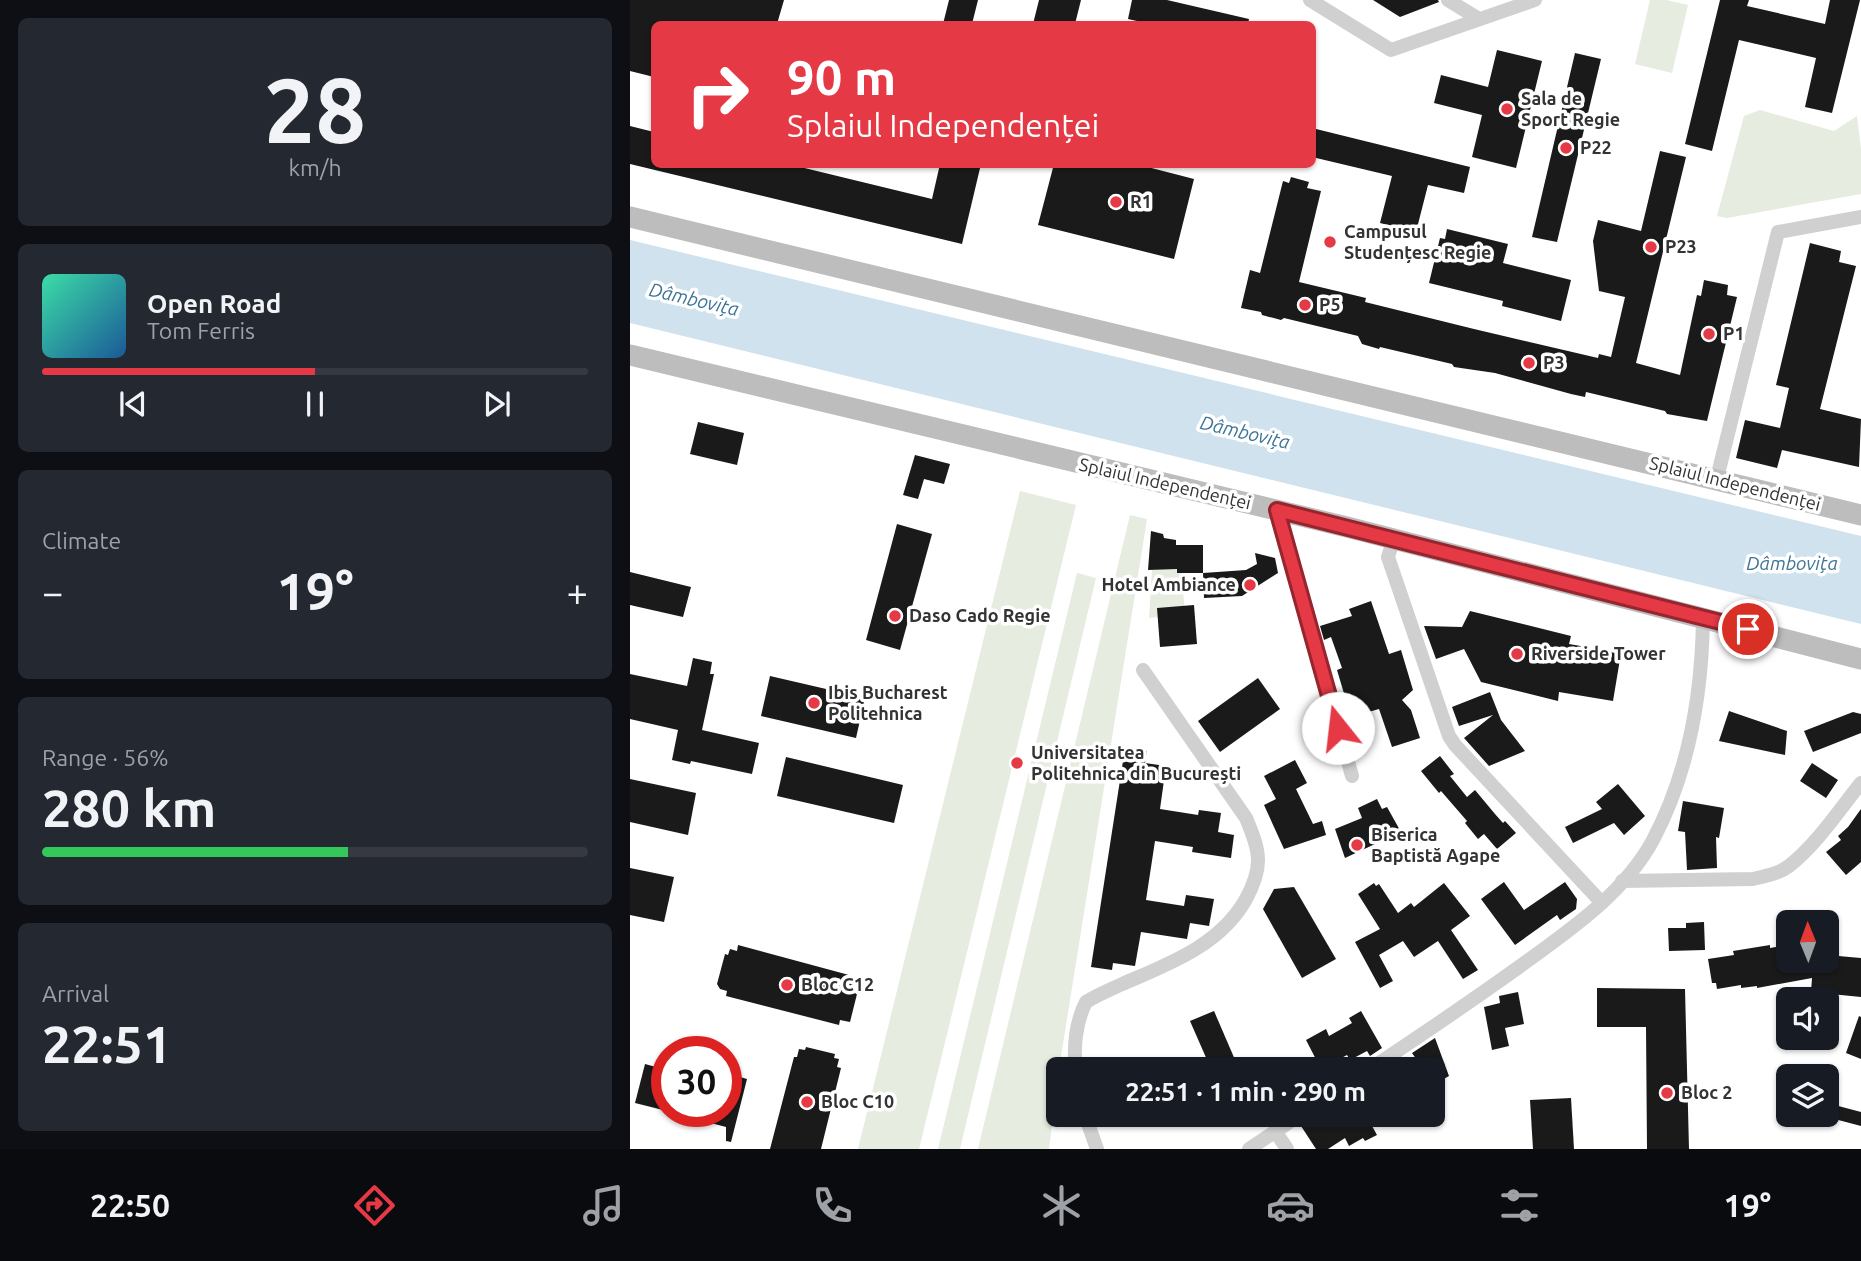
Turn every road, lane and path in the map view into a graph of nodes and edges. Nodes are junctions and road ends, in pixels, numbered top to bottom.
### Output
1 (1310, 0) edge
2 (1448, 0) edge
3 (1535, 0) edge
4 (1479, 19) junction
5 (630, 216) edge
6 (1861, 217) edge
7 (630, 355) edge
8 (1717, 478) junction
9 (1277, 510) junction
10 (1861, 515) edge
11 (1394, 538) junction
12 (1703, 618) junction
13 (1861, 659) edge
14 (1143, 670) dead end
15 (1352, 776) dead end
16 (1861, 783) edge
17 (1622, 881) junction
18 (1601, 903) junction
19 (1076, 1057) edge
20 (1388, 1057) edge
21 (1089, 1127) edge
22 (1281, 1127) edge
23 (1275, 1131) junction
24 (1097, 1149) edge
25 (1249, 1149) edge
26 (1287, 1149) edge

1 - 4 street
2 - 4 street
3 - 4 street
5 - 8 main road, Splaiul Independenței
6 - 8 street
7 - 9 main road, Splaiul Independenței
8 - 10 main road, Splaiul Independenței
9 - 11 main road, Splaiul Independenței
9 - 15 street
11 - 12 main road, Splaiul Independenței
11 - 18 street
12 - 13 main road, Splaiul Independenței
12 - 17 street
14 - 19 street
16 - 17 street
17 - 18 street
18 - 20 street
21 - 24 street
22 - 23 street
23 - 25 street
23 - 26 street

